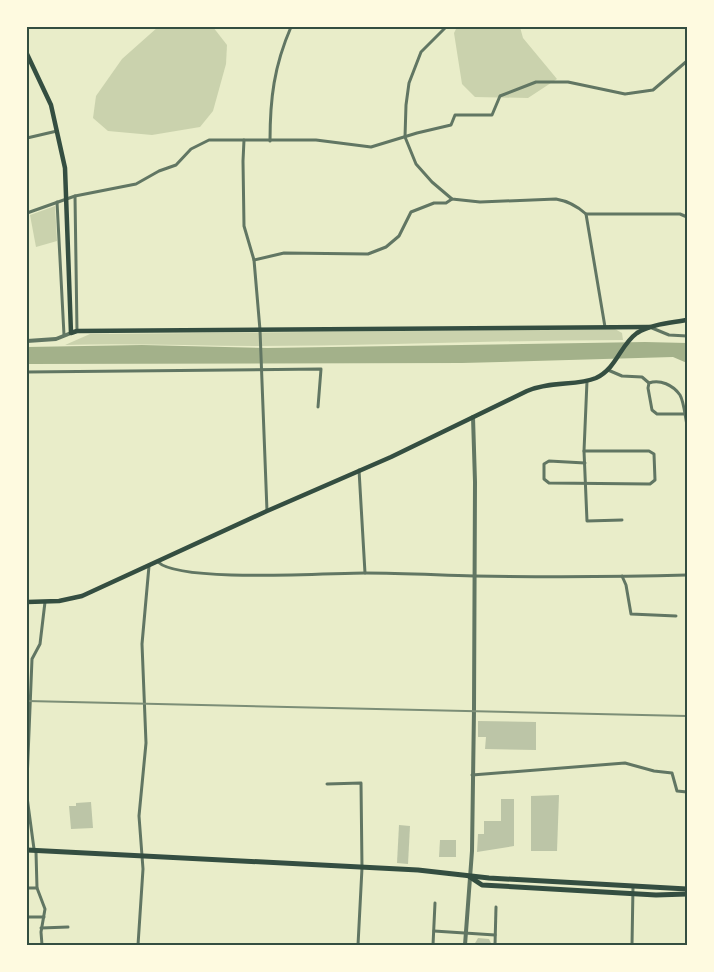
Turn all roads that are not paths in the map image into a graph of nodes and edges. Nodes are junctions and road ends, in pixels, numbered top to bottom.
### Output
1 (291, 27) edge
2 (446, 27) edge
3 (27, 54) edge
4 (687, 61) edge
5 (58, 131) junction
6 (405, 137) junction
7 (27, 138) edge
8 (244, 140) junction
9 (270, 141) junction
10 (75, 196) junction
11 (453, 199) junction
12 (57, 202) junction
13 (27, 213) edge
14 (586, 214) junction
15 (687, 217) edge
16 (254, 260) junction
17 (687, 320) edge
18 (605, 327) junction
19 (650, 327) junction
20 (260, 330) junction
21 (78, 331) junction
22 (71, 333) junction
23 (64, 336) junction
24 (687, 336) edge
25 (27, 341) edge
26 (263, 368) junction
27 (608, 370) junction
28 (27, 372) edge
29 (586, 381) junction
30 (649, 383) junction
31 (318, 407) dead end
32 (684, 414) junction
33 (472, 416) junction
34 (687, 424) edge
35 (584, 452) junction
36 (585, 463) junction
37 (359, 470) junction
38 (585, 483) junction
39 (267, 511) junction
40 (622, 520) dead end
41 (158, 562) junction
42 (149, 566) junction
43 (365, 573) junction
44 (687, 575) edge
45 (473, 576) junction
46 (622, 576) junction
47 (27, 602) edge
48 (45, 602) junction
49 (676, 616) dead end
50 (472, 775) junction
51 (27, 781) edge
52 (327, 784) dead end
53 (687, 792) edge
54 (27, 797) edge
55 (27, 850) edge
56 (35, 850) junction
57 (142, 855) junction
58 (362, 868) junction
59 (469, 876) junction
60 (27, 888) edge
61 (37, 888) junction
62 (687, 889) edge
63 (633, 891) junction
64 (687, 894) edge
65 (435, 903) dead end
66 (496, 908) dead end
67 (27, 917) edge
68 (44, 917) junction
69 (68, 927) dead end
70 (41, 928) junction
71 (434, 931) junction
72 (466, 932) junction
73 (495, 935) junction
74 (42, 945) edge
75 (138, 945) edge
76 (358, 945) edge
77 (433, 945) edge
78 (465, 945) edge
79 (495, 945) edge
80 (632, 945) edge

1 - 9 street
2 - 6 street
3 - 5 main road
4 - 6 street
5 - 7 street
5 - 22 main road
6 - 9 street
6 - 11 street
8 - 9 street
8 - 10 street
8 - 16 street
10 - 12 street
10 - 21 street
11 - 14 street
11 - 16 street
12 - 13 street
12 - 23 street
14 - 15 street
14 - 18 street
16 - 20 street
17 - 19 main road
18 - 19 main road
18 - 20 main road
19 - 24 street
19 - 27 main road
20 - 21 main road
20 - 26 street
21 - 22 main road
22 - 23 street
23 - 25 street
26 - 28 street
26 - 31 street
26 - 39 street
27 - 29 main road
27 - 30 street
29 - 33 main road
29 - 35 street
30 - 32 street
30 - 32 street
32 - 34 street
33 - 37 main road
33 - 45 street
35 - 36 street
35 - 38 street
36 - 38 street
36 - 38 street
37 - 39 main road
37 - 43 street
38 - 40 street
39 - 41 main road
41 - 42 main road
41 - 43 street
42 - 48 main road
42 - 57 street
43 - 45 street
44 - 46 street
45 - 46 street
45 - 50 street
46 - 49 street
47 - 48 main road
48 - 51 street
50 - 53 street
50 - 59 street
52 - 58 street
54 - 56 street
55 - 56 highway
56 - 57 highway
56 - 61 street
57 - 58 highway
57 - 75 street
58 - 59 highway
58 - 76 street
59 - 63 highway
59 - 72 street
60 - 61 street
61 - 68 street
62 - 63 highway
63 - 64 highway
63 - 80 street
65 - 71 street
66 - 73 street
67 - 68 street
68 - 70 street
69 - 70 street
70 - 74 street
71 - 72 street
71 - 77 street
72 - 73 street
72 - 78 street
73 - 79 street

